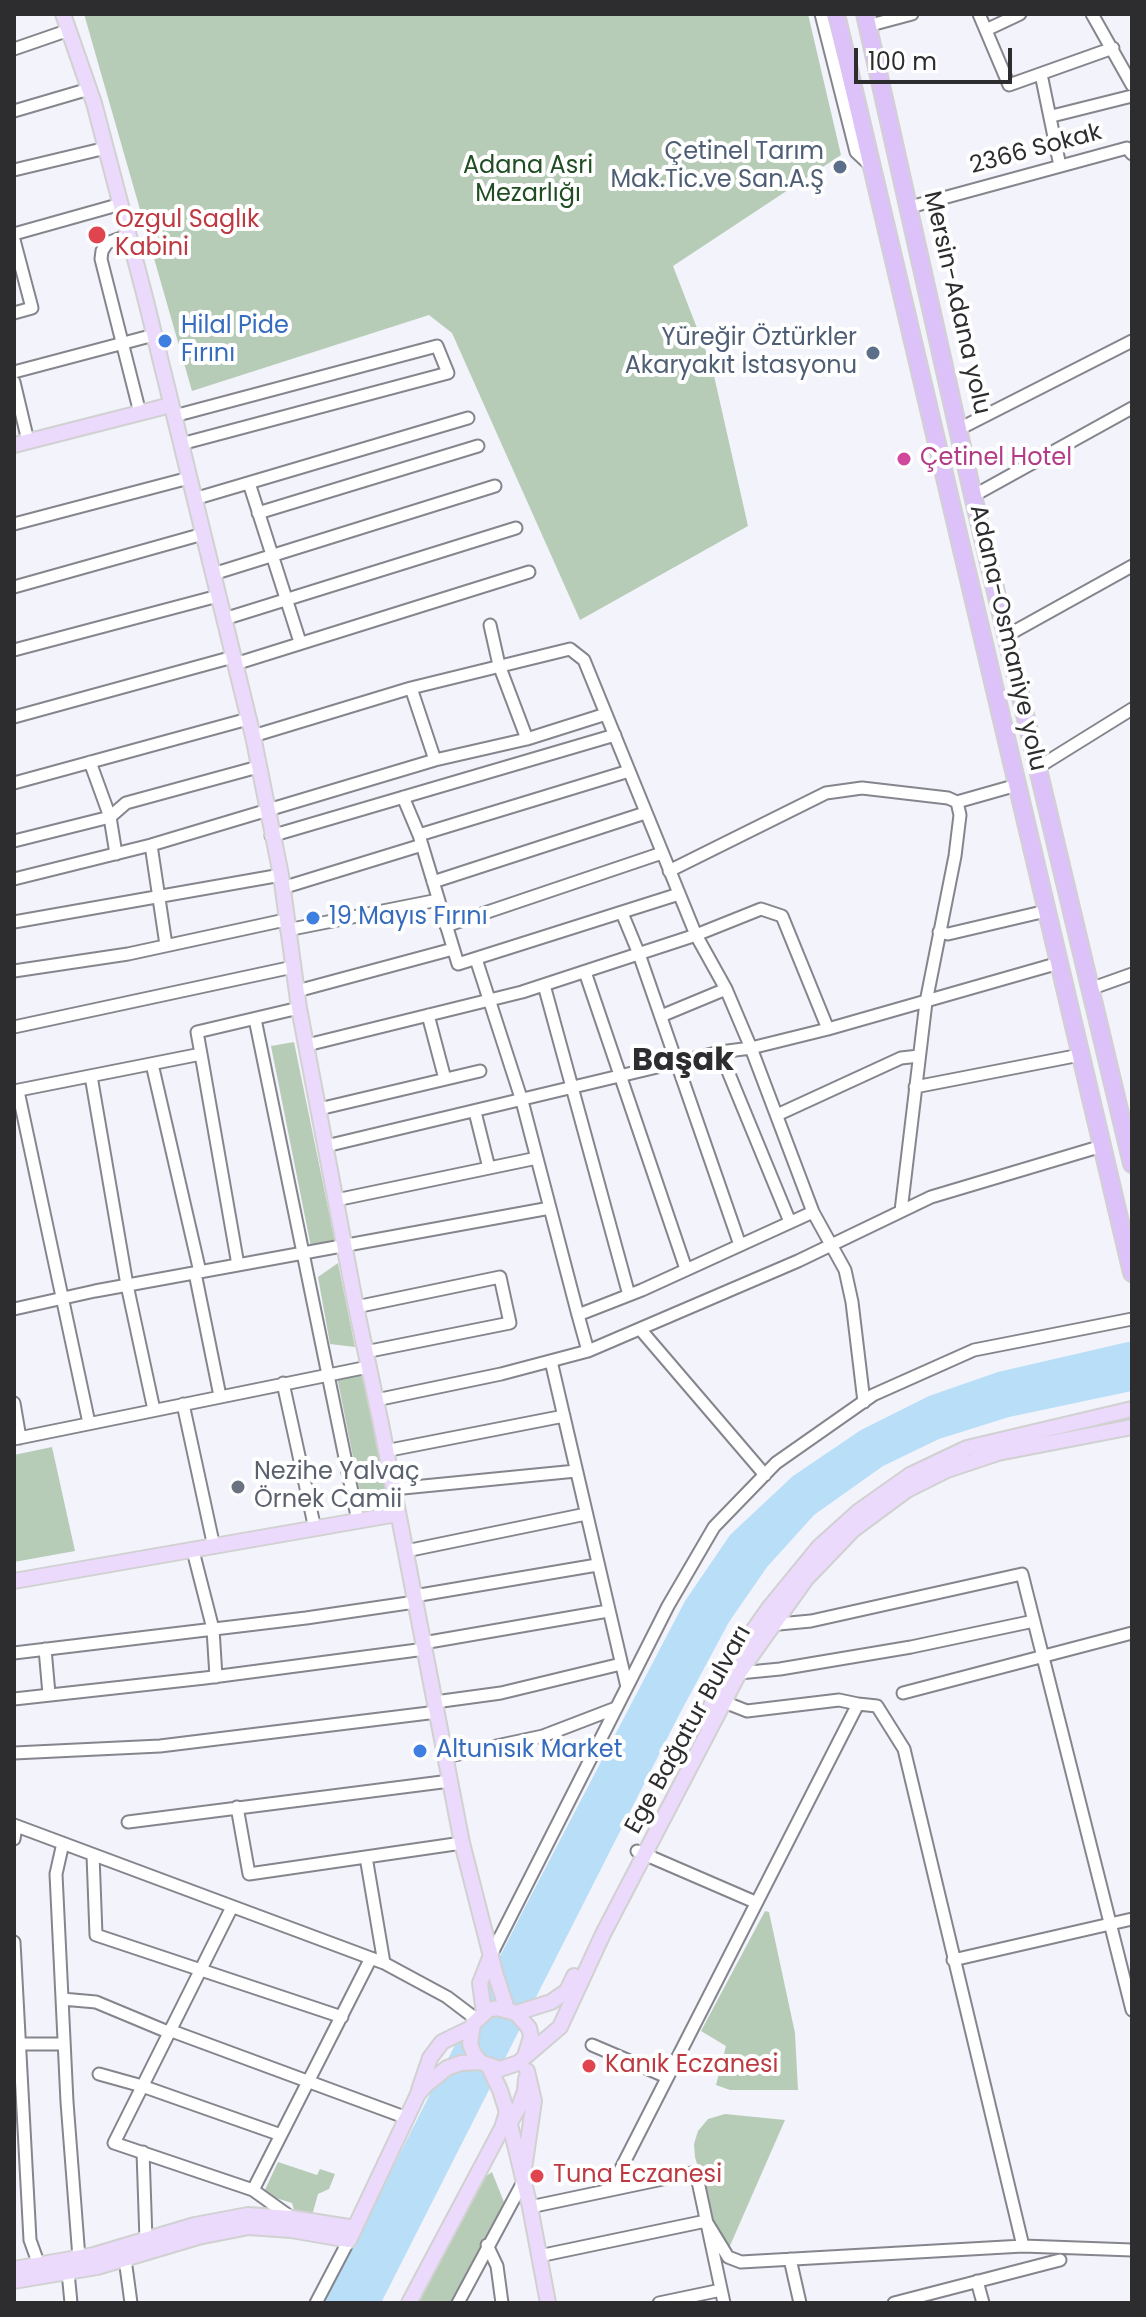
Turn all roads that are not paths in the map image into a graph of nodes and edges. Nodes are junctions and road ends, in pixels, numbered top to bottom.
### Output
1 (63, 14) edge
2 (821, 14) edge
3 (836, 14) edge
4 (912, 14) edge
5 (979, 14) edge
6 (1020, 14) edge
7 (1092, 14) edge
8 (866, 20) edge
9 (69, 30) junction
10 (986, 30) junction
11 (1113, 48) junction
12 (14, 49) edge
13 (1041, 74) junction
14 (1132, 85) edge
15 (89, 89) junction
16 (1132, 96) edge
17 (14, 111) edge
18 (1052, 116) junction
19 (106, 148) junction
20 (1129, 151) edge
21 (870, 165) junction
22 (1060, 166) junction
23 (14, 170) edge
24 (121, 204) junction
25 (910, 207) junction
26 (129, 235) junction
27 (14, 237) edge
28 (14, 313) edge
29 (154, 335) junction
30 (1132, 341) edge
31 (122, 343) junction
32 (14, 372) edge
33 (14, 382) edge
34 (1132, 408) edge
35 (173, 410) junction
36 (140, 413) junction
37 (468, 418) dead end
38 (959, 429) junction
39 (21, 443) edge
40 (181, 444) junction
41 (478, 446) dead end
42 (189, 478) junction
43 (249, 483) junction
44 (495, 486) dead end
45 (973, 496) junction
46 (194, 499) junction
47 (258, 513) junction
48 (14, 524) edge
49 (516, 528) dead end
50 (203, 534) junction
51 (271, 556) junction
52 (1132, 566) edge
53 (529, 572) dead end
54 (213, 574) junction
55 (14, 587) edge
56 (218, 596) junction
57 (285, 600) junction
58 (224, 619) junction
59 (490, 625) dead end
60 (1006, 636) junction
61 (300, 642) junction
62 (14, 650) edge
63 (234, 660) junction
64 (499, 665) junction
65 (411, 688) junction
66 (1132, 709) edge
67 (606, 714) junction
68 (14, 717) edge
69 (248, 719) junction
70 (615, 735) junction
71 (253, 736) junction
72 (527, 739) junction
73 (435, 760) junction
74 (90, 762) junction
75 (258, 767) junction
76 (1037, 768) junction
77 (629, 771) junction
78 (14, 783) edge
79 (1017, 785) junction
80 (403, 797) junction
81 (957, 802) junction
82 (267, 810) junction
83 (645, 813) junction
84 (110, 817) junction
85 (271, 836) junction
86 (420, 840) junction
87 (14, 841) edge
88 (151, 845) junction
89 (662, 853) junction
90 (116, 854) junction
91 (669, 871) junction
92 (14, 879) edge
93 (282, 882) junction
94 (433, 882) junction
95 (679, 894) junction
96 (160, 897) junction
97 (438, 900) junction
98 (1046, 911) junction
99 (622, 913) junction
100 (14, 922) edge
101 (286, 925) junction
102 (446, 926) junction
103 (939, 932) junction
104 (696, 935) junction
105 (166, 945) junction
106 (453, 949) junction
107 (639, 954) junction
108 (476, 959) junction
109 (1059, 963) junction
110 (293, 967) junction
111 (14, 971) edge
112 (585, 972) junction
113 (1132, 974) edge
114 (544, 985) junction
115 (726, 989) junction
116 (1090, 989) junction
117 (297, 991) junction
118 (490, 1000) junction
119 (926, 1002) junction
120 (299, 1008) junction
121 (428, 1015) junction
122 (661, 1016) junction
123 (255, 1019) junction
124 (14, 1027) edge
125 (828, 1029) junction
126 (307, 1045) junction
127 (751, 1048) junction
128 (720, 1052) junction
129 (201, 1054) junction
130 (1080, 1055) junction
131 (919, 1056) junction
132 (152, 1064) junction
133 (677, 1064) junction
134 (480, 1071) dead end
135 (91, 1076) junction
136 (621, 1078) junction
137 (445, 1079) junction
138 (915, 1087) junction
139 (574, 1089) junction
140 (16, 1091) edge
141 (522, 1101) junction
142 (319, 1109) junction
143 (475, 1112) junction
144 (777, 1115) junction
145 (1128, 1138) edge
146 (326, 1146) junction
147 (1102, 1146) junction
148 (537, 1158) junction
149 (1132, 1164) edge
150 (489, 1168) junction
151 (336, 1200) junction
152 (550, 1208) junction
153 (901, 1211) junction
154 (813, 1212) junction
155 (790, 1222) junction
156 (740, 1245) junction
157 (831, 1245) junction
158 (345, 1247) junction
159 (303, 1254) junction
160 (238, 1265) junction
161 (686, 1269) junction
162 (198, 1272) junction
163 (1132, 1273) edge
164 (127, 1285) junction
165 (629, 1295) junction
166 (62, 1298) junction
167 (356, 1307) junction
168 (14, 1309) edge
169 (578, 1315) junction
170 (1132, 1319) edge
171 (640, 1329) junction
172 (588, 1351) junction
173 (367, 1359) junction
174 (551, 1361) junction
175 (329, 1374) junction
176 (283, 1383) junction
177 (220, 1396) junction
178 (376, 1400) junction
179 (864, 1402) junction
180 (14, 1403) edge
181 (183, 1404) junction
182 (1132, 1409) edge
183 (154, 1410) junction
184 (564, 1416) junction
185 (89, 1423) junction
186 (1132, 1427) edge
187 (17, 1438) edge
188 (385, 1451) junction
189 (576, 1471) junction
190 (765, 1475) junction
191 (393, 1489) junction
192 (397, 1514) junction
193 (586, 1514) junction
194 (358, 1521) junction
195 (315, 1529) junction
196 (214, 1547) junction
197 (193, 1551) junction
198 (406, 1551) junction
199 (597, 1565) junction
200 (14, 1581) edge
201 (415, 1599) junction
202 (608, 1611) junction
203 (1034, 1621) junction
204 (773, 1625) junction
205 (756, 1626) junction
206 (213, 1629) junction
207 (1132, 1633) edge
208 (424, 1646) junction
209 (45, 1649) junction
210 (14, 1653) edge
211 (1044, 1657) junction
212 (621, 1664) junction
213 (739, 1673) junction
214 (216, 1677) junction
215 (627, 1687) junction
216 (903, 1693) dead end
217 (49, 1694) junction
218 (14, 1699) edge
219 (724, 1702) junction
220 (858, 1704) junction
221 (436, 1707) junction
222 (616, 1708) junction
223 (14, 1753) edge
224 (445, 1757) junction
225 (450, 1781) junction
226 (237, 1807) junction
227 (128, 1822) dead end
228 (15, 1826) edge
229 (14, 1839) edge
230 (63, 1843) junction
231 (462, 1843) junction
232 (641, 1853) junction
233 (93, 1855) junction
234 (366, 1857) junction
235 (755, 1902) junction
236 (232, 1907) junction
237 (1132, 1919) edge
238 (1112, 1924) junction
239 (14, 1942) edge
240 (491, 1955) junction
241 (371, 1958) junction
242 (953, 1960) junction
243 (384, 1963) junction
244 (199, 1970) junction
245 (62, 1999) junction
246 (1132, 2010) edge
247 (512, 2011) junction
248 (342, 2017) junction
249 (477, 2020) junction
250 (168, 2031) junction
251 (20, 2044) junction
252 (64, 2044) junction
253 (592, 2045) dead end
254 (525, 2062) junction
255 (485, 2065) junction
256 (99, 2074) dead end
257 (667, 2077) junction
258 (309, 2081) junction
259 (142, 2086) junction
260 (418, 2094) junction
261 (508, 2117) junction
262 (407, 2118) junction
263 (281, 2135) junction
264 (143, 2152) junction
265 (490, 2153) junction
266 (519, 2162) junction
267 (523, 2182) junction
268 (253, 2190) junction
269 (610, 2190) junction
270 (530, 2207) junction
271 (292, 2218) junction
272 (706, 2221) junction
273 (352, 2234) junction
274 (146, 2240) junction
275 (487, 2245) junction
276 (1023, 2246) junction
277 (1132, 2250) edge
278 (539, 2256) junction
279 (79, 2258) junction
280 (125, 2259) junction
281 (790, 2259) junction
282 (1060, 2260) dead end
283 (39, 2265) junction
284 (14, 2269) edge
285 (68, 2272) junction
286 (14, 2281) edge
287 (977, 2281) junction
288 (721, 2290) junction
289 (71, 2303) edge
290 (131, 2303) edge
291 (316, 2303) edge
292 (409, 2303) edge
293 (458, 2303) edge
294 (502, 2303) edge
295 (548, 2303) edge
296 (659, 2303) edge
297 (724, 2303) edge
298 (800, 2303) edge
299 (894, 2303) edge
300 (983, 2303) edge

1 - 9 main road
2 - 21 street
3 - 21 highway, Adana-Osmaniye yolu
4 - 8 street
5 - 10 street
6 - 10 street
7 - 11 street
8 - 25 highway, Mersin-Adana yolu
9 - 12 street
9 - 15 main road
10 - 13 street
11 - 13 street
11 - 14 street
13 - 18 street
15 - 17 street
15 - 19 main road
16 - 18 street
18 - 22 street
19 - 23 street
19 - 24 main road
20 - 22 street, 2366 Sokak
21 - 79 highway, Adana-Osmaniye yolu
22 - 25 street, 2366 Sokak
24 - 26 main road
24 - 27 street
25 - 38 highway, Mersin-Adana yolu
26 - 29 main road
26 - 31 street
27 - 28 street
29 - 31 street
29 - 35 main road
30 - 38 street
31 - 32 street
31 - 36 street
33 - 39 street
34 - 45 street
35 - 36 main road
35 - 40 main road
35 - 40 street
36 - 39 main road
37 - 43 street
38 - 45 highway, Mersin-Adana yolu
40 - 42 main road
41 - 47 street
42 - 46 main road
42 - 48 street
43 - 46 street
43 - 47 street
44 - 51 street
45 - 60 highway, Mersin-Adana yolu
46 - 50 main road
47 - 51 street
49 - 57 street
50 - 54 main road
50 - 55 street
51 - 54 street
51 - 57 street
52 - 60 street
53 - 61 street
54 - 56 main road
56 - 58 main road
56 - 62 street
57 - 58 street
57 - 61 street
58 - 63 main road
59 - 64 street
60 - 76 highway, Mersin-Adana yolu
61 - 63 street
63 - 68 street
63 - 69 main road
64 - 65 street
64 - 67 street
64 - 72 street
65 - 71 street
65 - 73 street
66 - 76 street
67 - 70 street
67 - 72 street
69 - 71 main road
69 - 74 street
70 - 77 street
70 - 80 street
71 - 75 main road
72 - 73 street
73 - 82 street
74 - 78 street
74 - 84 street
75 - 82 main road
75 - 84 street
76 - 116 highway, Mersin-Adana yolu
77 - 83 street
77 - 86 street
79 - 81 street
79 - 98 highway, Adana-Osmaniye yolu
80 - 85 street
80 - 86 street
81 - 91 street
81 - 103 street
82 - 85 main road
82 - 88 street
83 - 89 street
83 - 94 street
84 - 87 street
84 - 90 street
85 - 93 main road
86 - 93 street
86 - 94 street
88 - 90 street
88 - 96 street
89 - 91 street
89 - 102 street
90 - 92 street
91 - 95 street
93 - 96 street
93 - 101 main road
94 - 97 street
95 - 99 street
95 - 104 street
96 - 100 street
96 - 105 street
97 - 101 street
97 - 102 street
98 - 103 street
98 - 109 highway, Adana-Osmaniye yolu
99 - 107 street
99 - 108 street
101 - 105 street
101 - 110 main road
102 - 106 street
103 - 119 street
104 - 107 street
104 - 115 street
104 - 125 street
105 - 111 street
106 - 108 street
106 - 117 street
107 - 112 street
107 - 122 street
108 - 118 street
109 - 119 street
109 - 130 highway, Adana-Osmaniye yolu
110 - 117 main road
110 - 124 street
112 - 114 street
112 - 136 street
113 - 116 street
114 - 118 street
114 - 139 street
115 - 122 street
115 - 127 street
116 - 145 highway, Mersin-Adana yolu
117 - 120 main road
118 - 121 street
118 - 141 street
119 - 125 street
119 - 131 street
120 - 123 street
120 - 126 main road
121 - 126 street
121 - 137 street
122 - 133 street
123 - 129 street
123 - 159 street
125 - 127 street
126 - 142 main road
127 - 128 street
127 - 144 street
128 - 133 street
128 - 155 street
129 - 132 street
129 - 160 street
130 - 138 street
130 - 147 highway, Adana-Osmaniye yolu
131 - 138 street
131 - 144 street
132 - 135 street
132 - 162 street
133 - 136 street
133 - 156 street
134 - 137 street
135 - 140 street
135 - 164 street
136 - 139 street
136 - 161 street
137 - 142 street
138 - 153 street
139 - 141 street
139 - 165 street
140 - 166 street
141 - 143 street
141 - 148 street
142 - 146 main road
143 - 146 street
143 - 150 street
144 - 154 street
145 - 149 highway, Mersin-Adana yolu
146 - 151 main road
147 - 153 street
147 - 163 highway, Adana-Osmaniye yolu
148 - 150 street
148 - 152 street
150 - 151 street
151 - 158 main road
152 - 158 street
152 - 169 street
153 - 157 street
154 - 155 street
154 - 157 street
155 - 156 street
156 - 161 street
157 - 171 street
157 - 179 street
158 - 159 street
158 - 167 main road
159 - 160 street
159 - 175 street
160 - 162 street
161 - 165 street
162 - 164 street
162 - 177 street
164 - 166 street
164 - 183 street
165 - 169 street
166 - 168 street
166 - 185 street
167 - 173 main road
167 - 173 street
169 - 172 street
170 - 179 street
171 - 172 street
171 - 190 street
172 - 174 street
173 - 175 street
173 - 178 main road
174 - 178 street
174 - 184 street
175 - 176 street
175 - 194 street
176 - 177 street
176 - 195 street
177 - 181 street
178 - 188 main road
179 - 190 street
180 - 187 street
181 - 183 street
181 - 196 street
182 - 205 main road, Ege Bağatur Bulvarı
183 - 185 street
184 - 188 street
184 - 189 street
185 - 187 street
186 - 204 main road, Ege Bağatur Bulvarı
188 - 191 main road
189 - 191 street
189 - 193 street
190 - 215 street
191 - 192 main road
192 - 194 main road
192 - 198 main road
193 - 198 street
193 - 199 street
194 - 195 main road
195 - 196 main road
196 - 197 main road
197 - 200 main road
197 - 206 street
198 - 201 main road
199 - 201 street
199 - 202 street
201 - 206 street
201 - 208 main road
202 - 208 street
202 - 212 street
203 - 204 street
203 - 211 street
203 - 213 street
204 - 205 street
204 - 213 main road, Ege Bağatur Bulvarı
205 - 232 main road, Ege Bağatur Bulvarı
206 - 209 street
206 - 214 street
207 - 211 street
208 - 214 street
208 - 221 main road
209 - 210 street
209 - 217 street
211 - 216 street
211 - 238 street
212 - 215 street
212 - 221 street
213 - 219 main road, Ege Bağatur Bulvarı
214 - 217 street
215 - 222 street
217 - 218 street
219 - 220 street
219 - 232 main road, Ege Bağatur Bulvarı
220 - 235 street
220 - 242 street
221 - 223 street
221 - 224 main road
222 - 224 street
222 - 240 street
224 - 225 main road
225 - 226 street
225 - 231 main road
226 - 227 street
226 - 234 street
228 - 229 street
228 - 230 street
230 - 233 street
230 - 245 street
231 - 234 street
231 - 240 main road
232 - 235 street
232 - 247 main road, Ege Bağatur Bulvarı
232 - 254 main road, Ege Bağatur Bulvarı
233 - 236 street
233 - 244 street
234 - 243 street
235 - 257 street
236 - 241 street
236 - 244 street
237 - 238 street
238 - 242 street
238 - 246 street
239 - 251 street
240 - 247 main road
240 - 249 main road
241 - 243 street
241 - 248 street
242 - 276 street
243 - 249 street
244 - 248 street
244 - 250 street
245 - 250 street
245 - 252 street
247 - 249 main road
247 - 254 main road
248 - 258 street
249 - 255 main road
249 - 260 main road
250 - 258 street
250 - 259 street
251 - 252 street
251 - 283 street
252 - 279 street
253 - 257 street
254 - 255 main road
254 - 261 main road
254 - 267 main road
255 - 260 main road
255 - 261 main road
256 - 259 street
257 - 269 street
258 - 262 street
258 - 263 street
259 - 263 street
259 - 264 street
260 - 262 main road
261 - 265 main road
261 - 266 main road
262 - 273 main road
263 - 268 street
264 - 268 street
264 - 274 street
265 - 266 main road
265 - 292 main road
266 - 267 main road
267 - 270 main road
267 - 275 street
268 - 271 street
269 - 270 street
269 - 272 street
270 - 278 main road
271 - 273 main road
271 - 274 main road
272 - 278 street
272 - 281 street
272 - 288 street
273 - 280 main road
273 - 291 street
274 - 279 main road
275 - 293 street
275 - 294 street
276 - 277 street
276 - 281 street
278 - 295 main road
279 - 283 main road
280 - 285 main road
280 - 290 street
281 - 298 street
282 - 287 street
283 - 284 main road
285 - 286 main road
285 - 289 street
287 - 299 street
287 - 300 street
288 - 296 street
288 - 297 street

